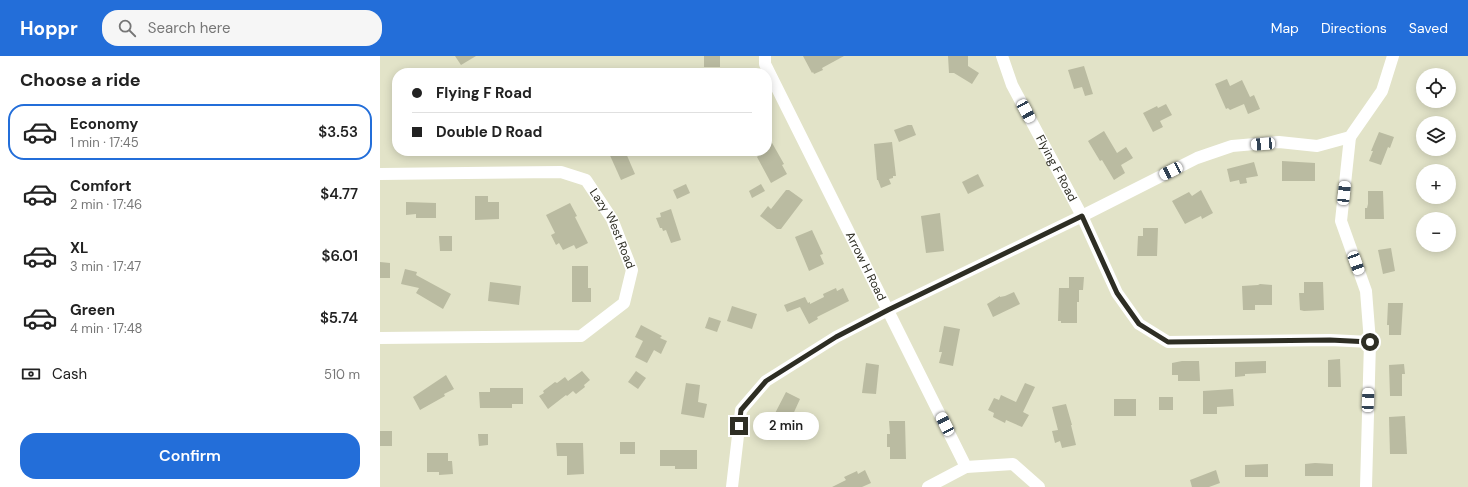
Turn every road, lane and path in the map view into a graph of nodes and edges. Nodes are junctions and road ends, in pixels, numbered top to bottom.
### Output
1 (765, 56) edge
2 (1002, 56) edge
3 (1393, 56) edge
4 (767, 68) edge
5 (772, 78) edge
6 (1350, 137) junction
7 (380, 174) edge
8 (1082, 216) junction
9 (888, 310) junction
10 (380, 338) edge
11 (1370, 342) junction
12 (966, 467) junction
13 (732, 487) edge
14 (928, 487) edge
15 (1040, 487) edge
16 (1366, 487) edge

1 - 4 street, Arrow H Road
2 - 8 street, Flying F Road
3 - 6 street
5 - 9 street, Arrow H Road
6 - 8 street
6 - 11 street
7 - 10 street, Lazy West Road
8 - 9 street
8 - 11 street, Flying F Road
9 - 12 street, Arrow H Road
9 - 13 street
11 - 16 street
12 - 14 street
12 - 15 street

